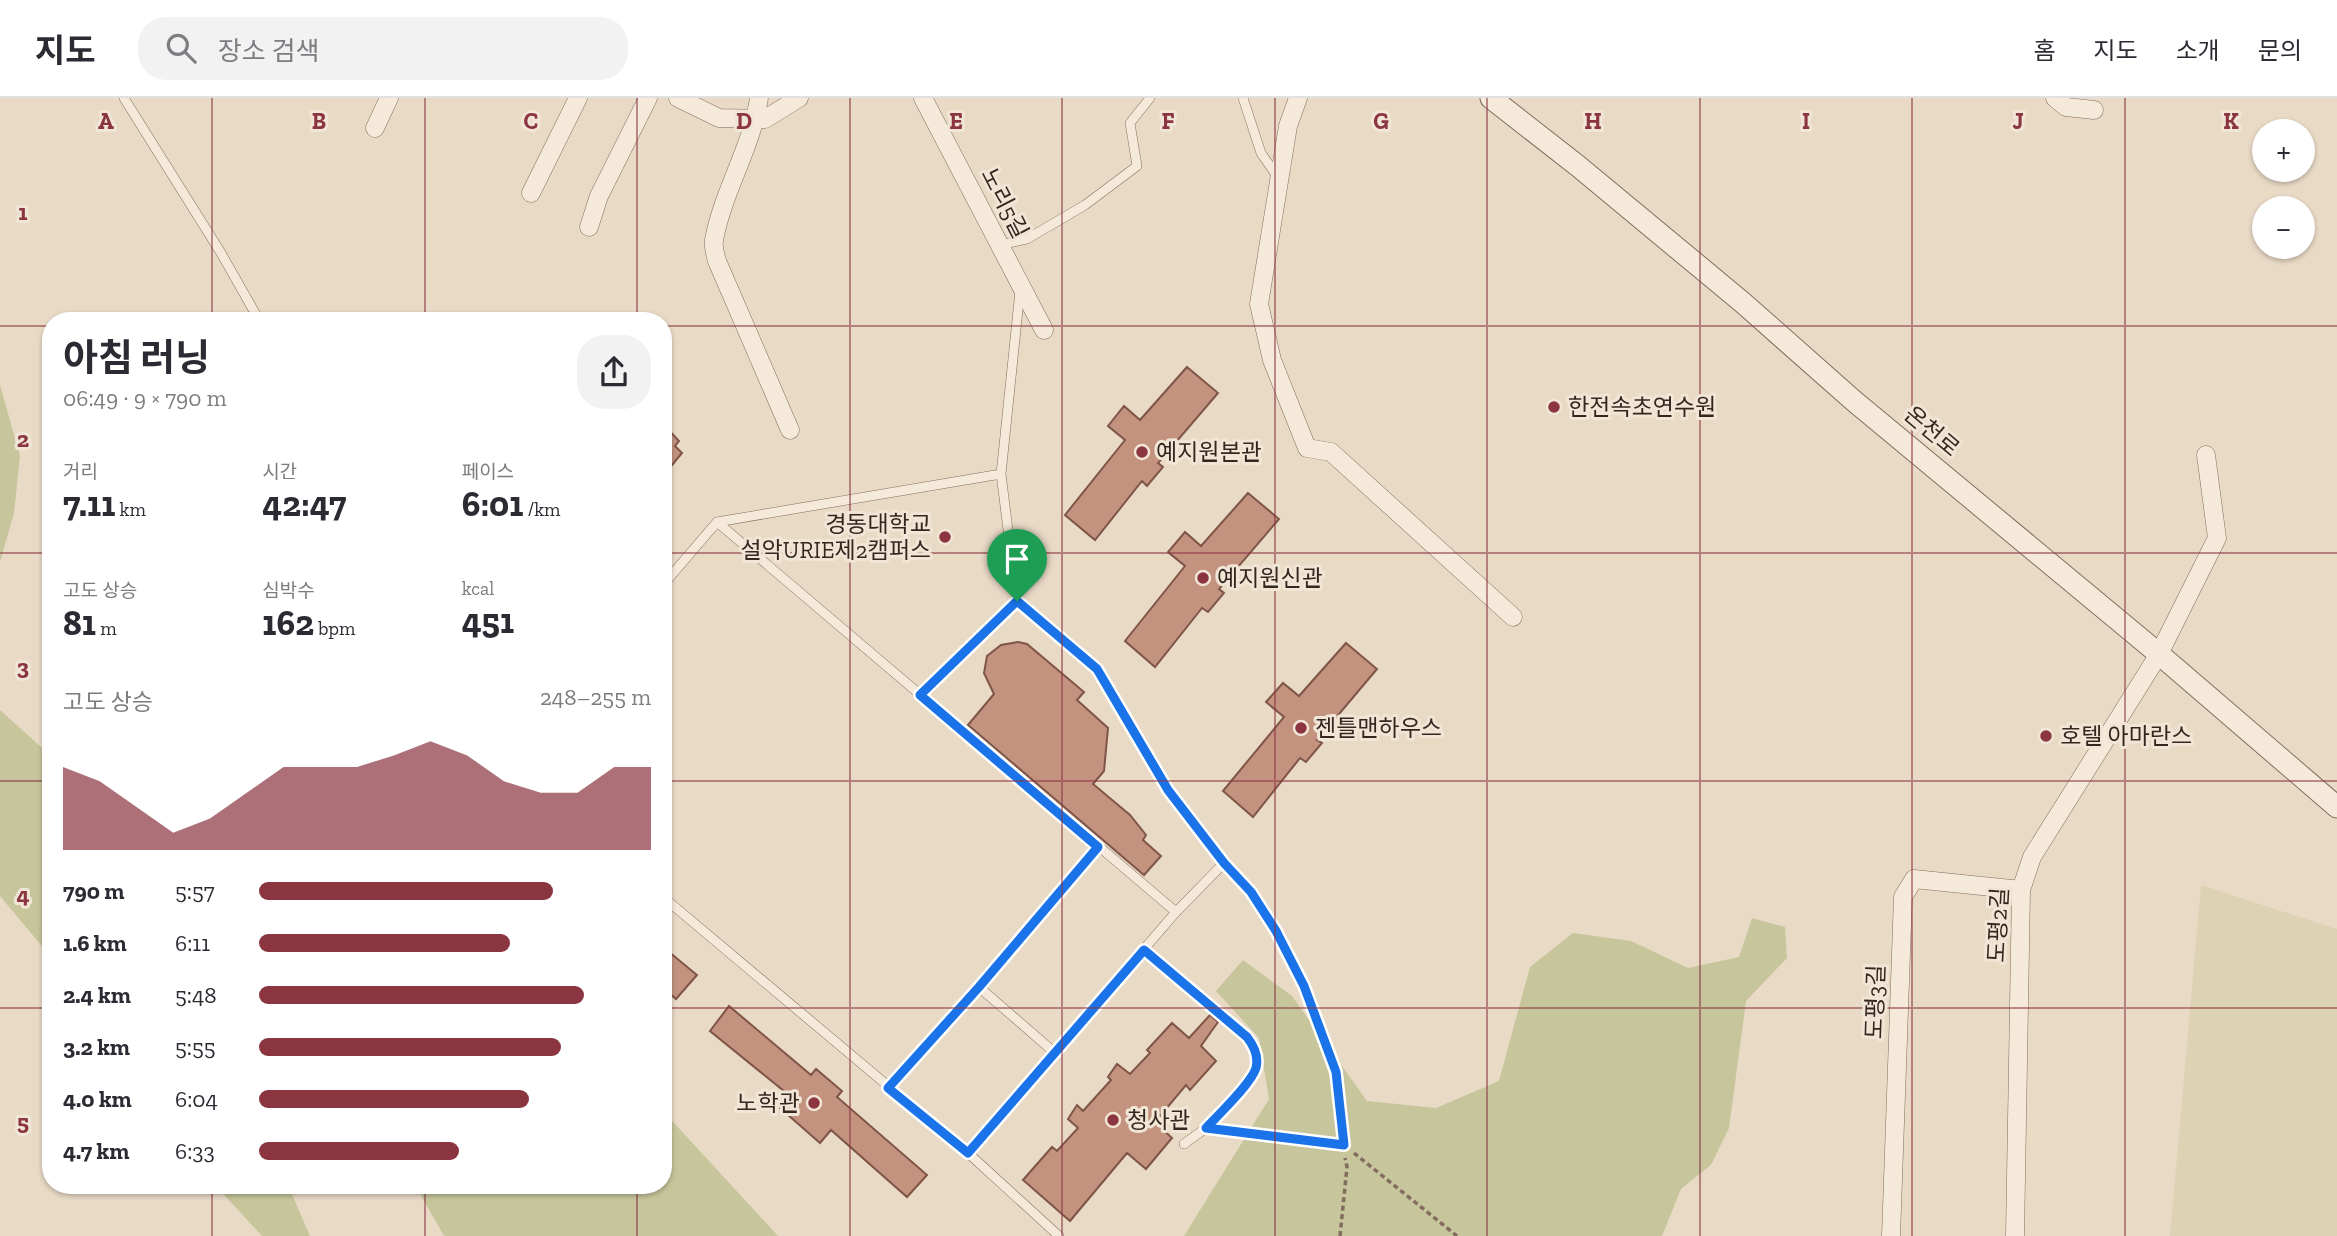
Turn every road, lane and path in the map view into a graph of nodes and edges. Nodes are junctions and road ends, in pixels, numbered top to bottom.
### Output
1 (124, 98) edge
2 (389, 98) edge
3 (578, 98) edge
4 (648, 98) edge
5 (678, 98) edge
6 (759, 98) edge
7 (799, 98) edge
8 (923, 98) edge
9 (1150, 98) edge
10 (1243, 98) edge
11 (1298, 98) edge
12 (1490, 98) edge
13 (2054, 98) edge
14 (2094, 110) dead end
15 (756, 119) junction
16 (375, 128) dead end
17 (1280, 181) junction
18 (531, 193) dead end
19 (589, 227) dead end
20 (1000, 245) junction
21 (1021, 285) junction
22 (254, 312) edge
23 (1044, 330) dead end
24 (790, 430) dead end
25 (2206, 455) dead end
26 (1002, 474) junction
27 (717, 522) junction
28 (672, 574) edge
29 (1017, 601) junction
30 (1513, 617) dead end
31 (2159, 654) junction
32 (920, 695) junction
33 (2337, 807) edge
34 (1098, 847) junction
35 (1224, 863) junction
36 (2021, 890) junction
37 (672, 905) edge
38 (1175, 912) junction
39 (1144, 950) junction
40 (979, 987) junction
41 (1055, 1053) junction
42 (888, 1088) junction
43 (1206, 1128) junction
44 (1184, 1144) dead end
45 (1344, 1145) junction
46 (968, 1153) junction
47 (1059, 1236) edge
48 (1340, 1236) edge
49 (1457, 1236) edge
50 (1891, 1236) edge
51 (2015, 1236) edge

1 - 22 lane
2 - 16 street
3 - 18 street
4 - 19 street
5 - 15 street
6 - 15 street
7 - 15 street
8 - 20 street, 노리5길
9 - 20 lane
10 - 17 lane
11 - 17 street
12 - 31 street, 온천로
13 - 14 street
15 - 24 street
17 - 30 street
20 - 21 street, 노리5길
21 - 23 street, 노리5길
21 - 26 lane
25 - 31 street, 도평2길
26 - 27 lane
26 - 29 lane
27 - 28 lane
27 - 32 lane
29 - 32 lane
29 - 35 lane
31 - 33 street, 온천로
31 - 36 street, 도평2길
32 - 34 lane
34 - 38 lane
34 - 40 lane
35 - 38 lane
35 - 45 lane
36 - 50 street, 도평3길
36 - 51 street, 도평2길
37 - 42 lane
38 - 39 lane
39 - 41 lane
39 - 43 lane
40 - 41 lane
40 - 42 lane
41 - 46 lane
42 - 46 lane
43 - 44 lane
43 - 45 lane
45 - 48 path
45 - 49 path
46 - 47 lane

